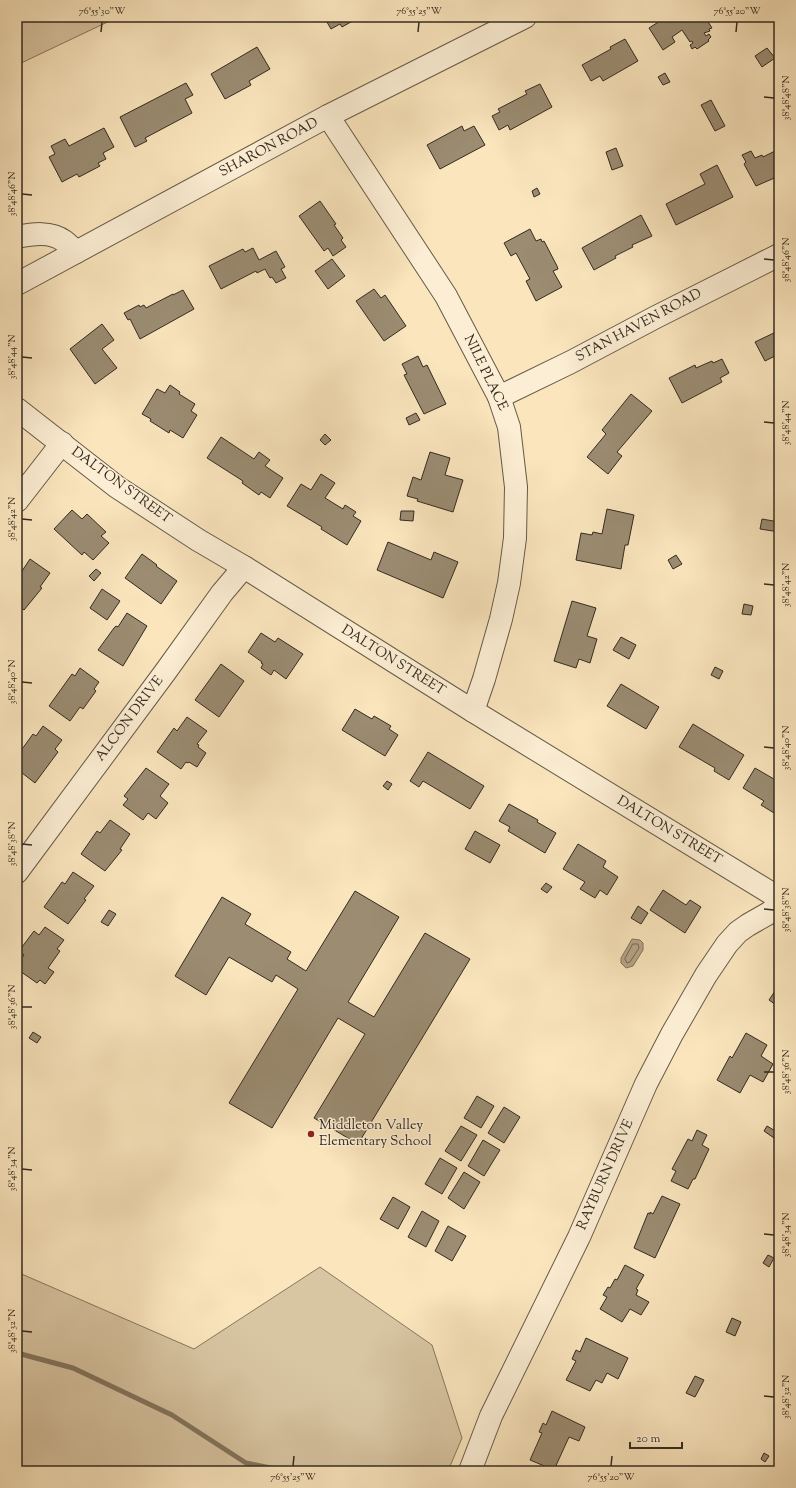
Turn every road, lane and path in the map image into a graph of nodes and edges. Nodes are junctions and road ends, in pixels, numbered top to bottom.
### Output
1 (525, 17) edge
2 (328, 116) junction
3 (17, 237) edge
4 (76, 252) junction
5 (779, 255) edge
6 (17, 284) edge
7 (499, 397) junction
8 (17, 409) edge
9 (62, 443) junction
10 (17, 501) edge
11 (244, 567) junction
12 (473, 711) junction
13 (17, 872) edge
14 (779, 898) edge
15 (779, 905) edge
16 (470, 1471) edge

1 - 2 street, SHARON ROAD
2 - 4 street, SHARON ROAD
2 - 7 street, NILE PLACE
3 - 4 street
4 - 6 street, SHARON ROAD
5 - 7 street, STAN HAVEN ROAD
7 - 12 street, NILE PLACE
8 - 9 street, DALTON STREET
9 - 10 street
9 - 11 street, DALTON STREET
11 - 12 street, DALTON STREET
11 - 13 street, ALCON DRIVE
12 - 14 street, DALTON STREET
15 - 16 street, RAYBURN DRIVE

